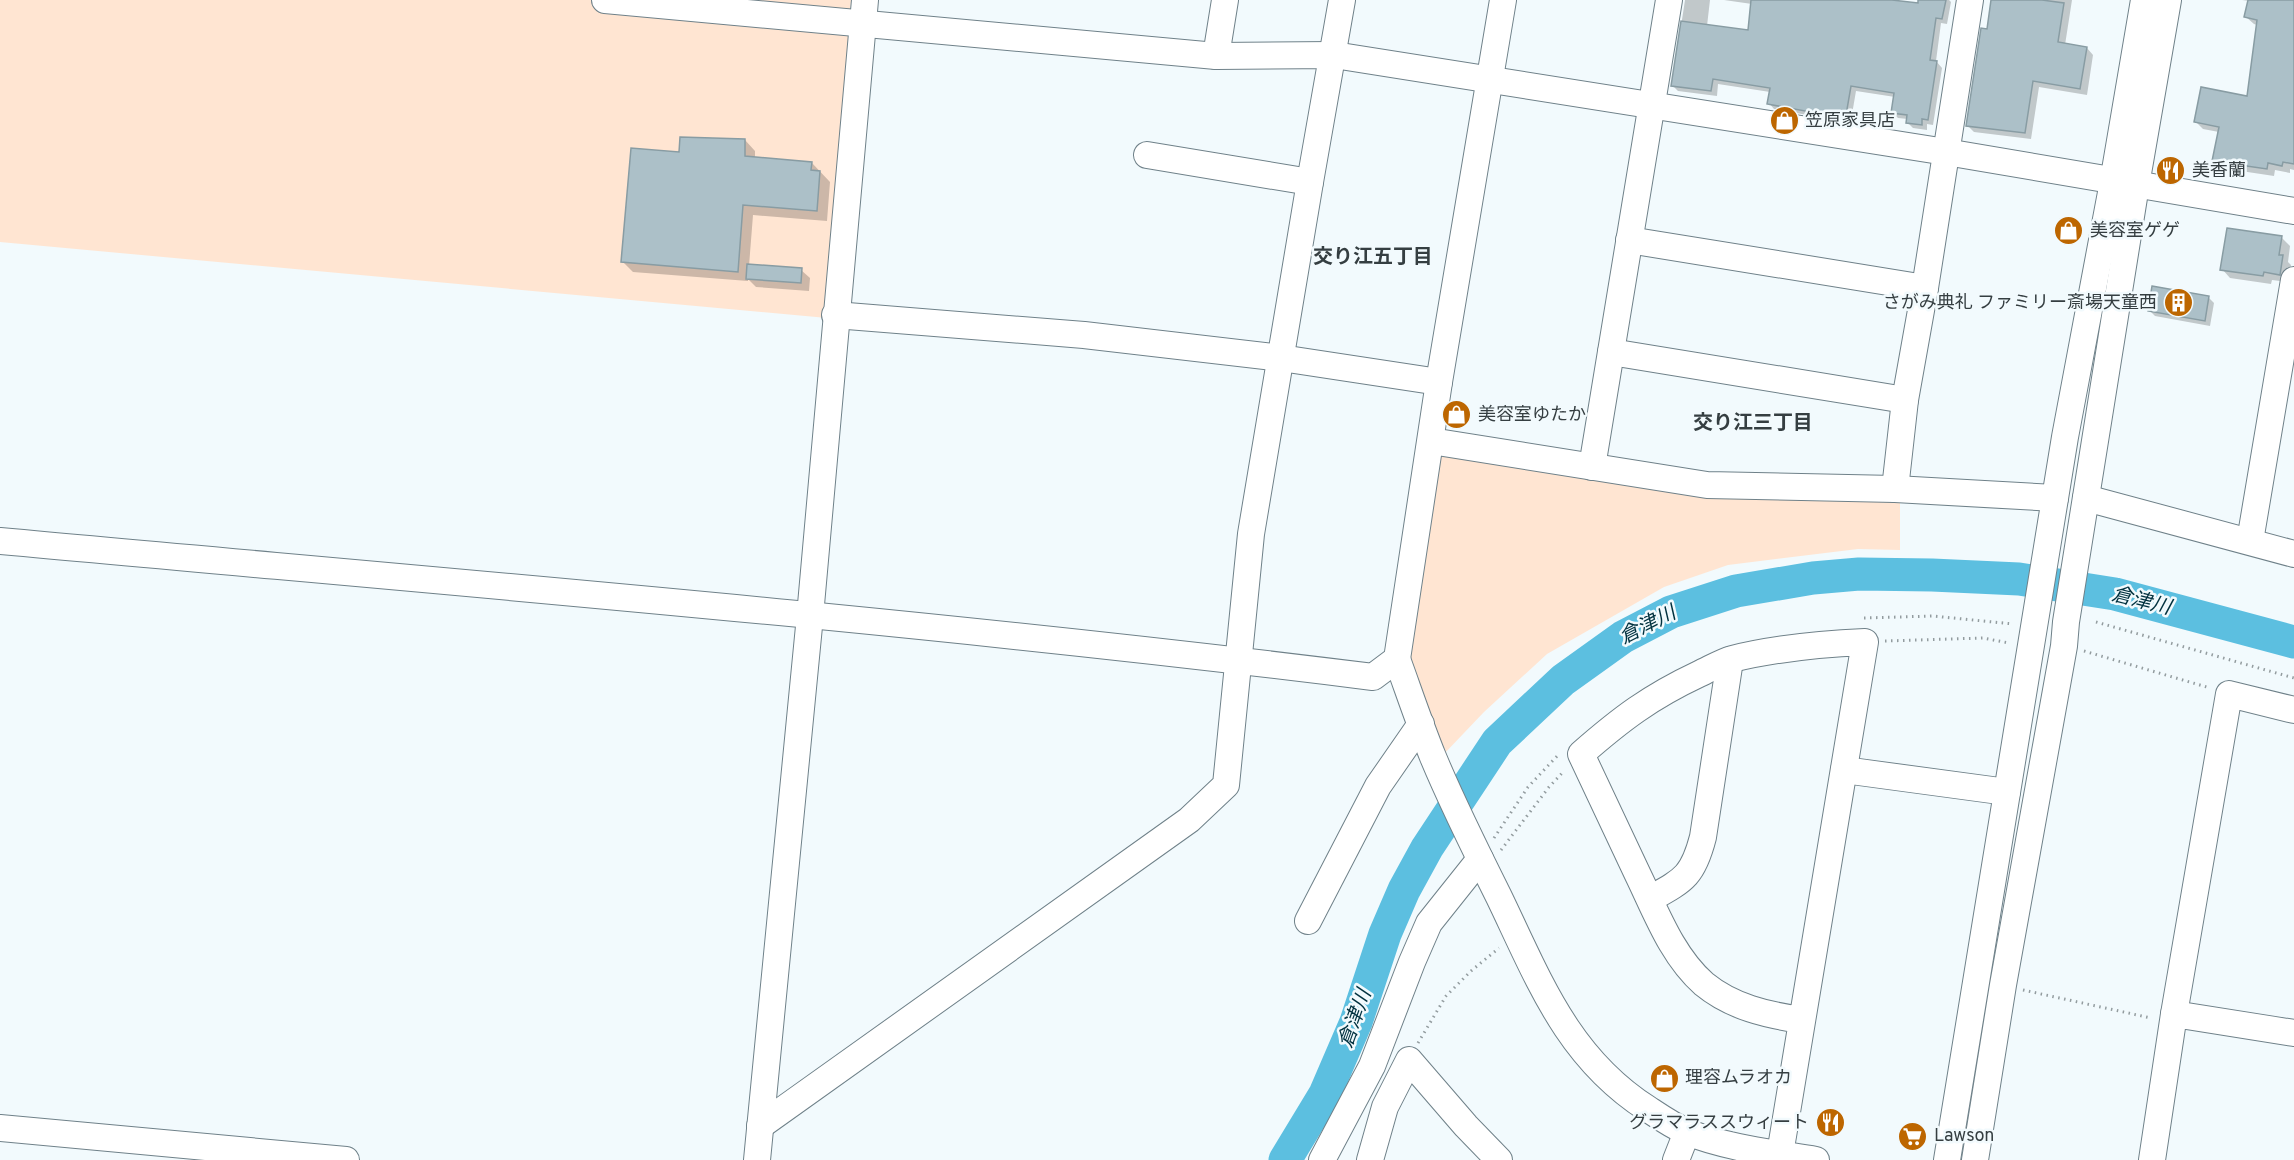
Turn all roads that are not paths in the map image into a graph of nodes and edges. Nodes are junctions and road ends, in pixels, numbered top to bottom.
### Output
1 (605, 0) edge
2 (1225, 0) edge
3 (1342, 0) edge
4 (1503, 0) edge
5 (1669, 0) edge
6 (1970, 0) edge
7 (2144, 0) edge
8 (2169, 0) edge
9 (864, 12) edge
10 (1334, 55) junction
11 (1216, 56) junction
12 (1489, 80) junction
13 (1651, 107) junction
14 (1946, 152) junction
15 (1147, 155) dead end
16 (1310, 182) junction
17 (2125, 184) junction
18 (2294, 211) edge
19 (1629, 240) junction
20 (2294, 280) edge
21 (1925, 288) junction
22 (836, 315) junction
23 (1611, 352) junction
24 (1281, 358) junction
25 (1439, 382) junction
26 (2285, 393) edge
27 (1905, 400) junction
28 (1431, 441) junction
29 (1592, 468) junction
30 (1895, 489) junction
31 (2055, 498) junction
32 (2086, 498) junction
33 (0, 541) edge
34 (2250, 541) junction
35 (2294, 554) edge
36 (810, 616) junction
37 (1397, 659) junction
38 (1237, 660) junction
39 (1730, 660) junction
40 (2294, 710) edge
41 (1420, 724) junction
42 (1844, 770) junction
43 (2007, 792) junction
44 (1480, 858) junction
45 (1650, 899) junction
46 (1308, 921) dead end
47 (2173, 1019) junction
48 (1802, 1020) junction
49 (2294, 1033) edge
50 (760, 1126) junction
51 (0, 1128) edge
52 (1687, 1132) junction
53 (1780, 1154) junction
54 (346, 1160) edge
55 (757, 1160) edge
56 (1322, 1160) edge
57 (1370, 1160) edge
58 (1499, 1160) edge
59 (1676, 1160) edge
60 (1816, 1160) edge
61 (1947, 1160) edge
62 (1975, 1160) edge
63 (2152, 1160) edge

1 - 9 street
2 - 11 street
3 - 10 street
4 - 12 street
5 - 13 street
6 - 14 street
7 - 17 street
8 - 17 street
9 - 11 street
9 - 22 street
10 - 11 street
10 - 12 street
10 - 16 street
12 - 13 street
12 - 25 street
13 - 14 street
13 - 19 street
14 - 17 street
14 - 21 street
15 - 16 street
16 - 24 street
17 - 18 street
17 - 31 street
17 - 32 street
19 - 21 street
19 - 23 street
20 - 26 street
21 - 27 street
22 - 24 street
22 - 36 street
23 - 27 street
23 - 29 street
24 - 25 street
24 - 38 street
25 - 28 street
26 - 34 street
27 - 30 street
28 - 29 street
28 - 37 street
29 - 30 street
30 - 31 street
31 - 43 street
32 - 34 street
32 - 62 street
33 - 36 street
34 - 35 street
36 - 38 street
36 - 50 street
37 - 38 street
37 - 41 street
38 - 50 street
39 - 42 street
39 - 45 street
39 - 45 street
40 - 47 street
41 - 44 street
41 - 46 street
42 - 43 street
42 - 48 street
43 - 61 street
44 - 52 street
44 - 56 street
45 - 48 street
47 - 49 street
47 - 63 street
48 - 53 street
50 - 55 street
51 - 54 street
52 - 53 street
52 - 59 street
53 - 60 street
57 - 58 street

